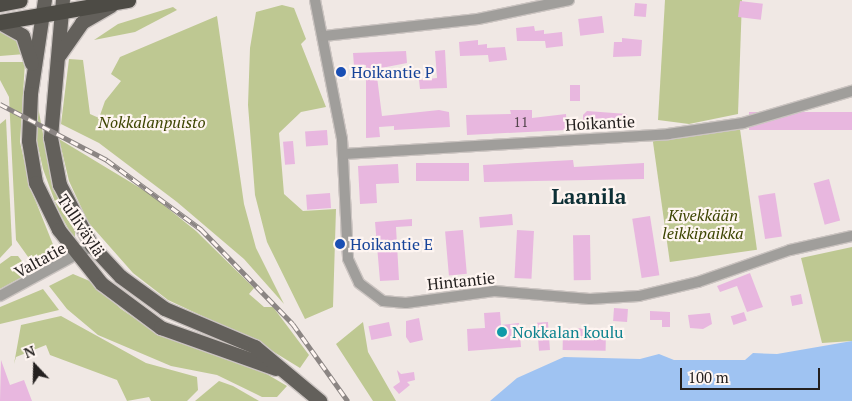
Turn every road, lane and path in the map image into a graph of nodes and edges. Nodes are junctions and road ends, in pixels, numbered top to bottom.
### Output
1 (20, 0) edge
2 (126, 0) edge
3 (315, 0) edge
4 (569, 0) edge
5 (0, 4) edge
6 (62, 6) edge
7 (44, 8) edge
8 (0, 23) edge
9 (324, 36) junction
10 (57, 60) junction
11 (34, 72) junction
12 (852, 91) edge
13 (344, 154) junction
14 (852, 236) edge
15 (92, 246) junction
16 (77, 257) junction
17 (0, 296) edge
18 (293, 376) junction
19 (320, 401) edge

1 - 5 highway
2 - 6 highway
2 - 10 main road
3 - 9 street, Hintantie
4 - 9 street
6 - 7 highway
6 - 10 main road, Tulliväylä
7 - 8 highway
7 - 11 main road, Tulliväylä
8 - 11 main road
9 - 13 street, Hintantie
10 - 15 main road, Tulliväylä
11 - 16 main road, Tulliväylä
12 - 13 street, Hoikantie
13 - 14 street, Hintantie
15 - 16 street, Valtatie
15 - 18 main road, Tulliväylä
16 - 17 street, Valtatie
16 - 18 main road, Tulliväylä
18 - 19 main road, Tulliväylä

